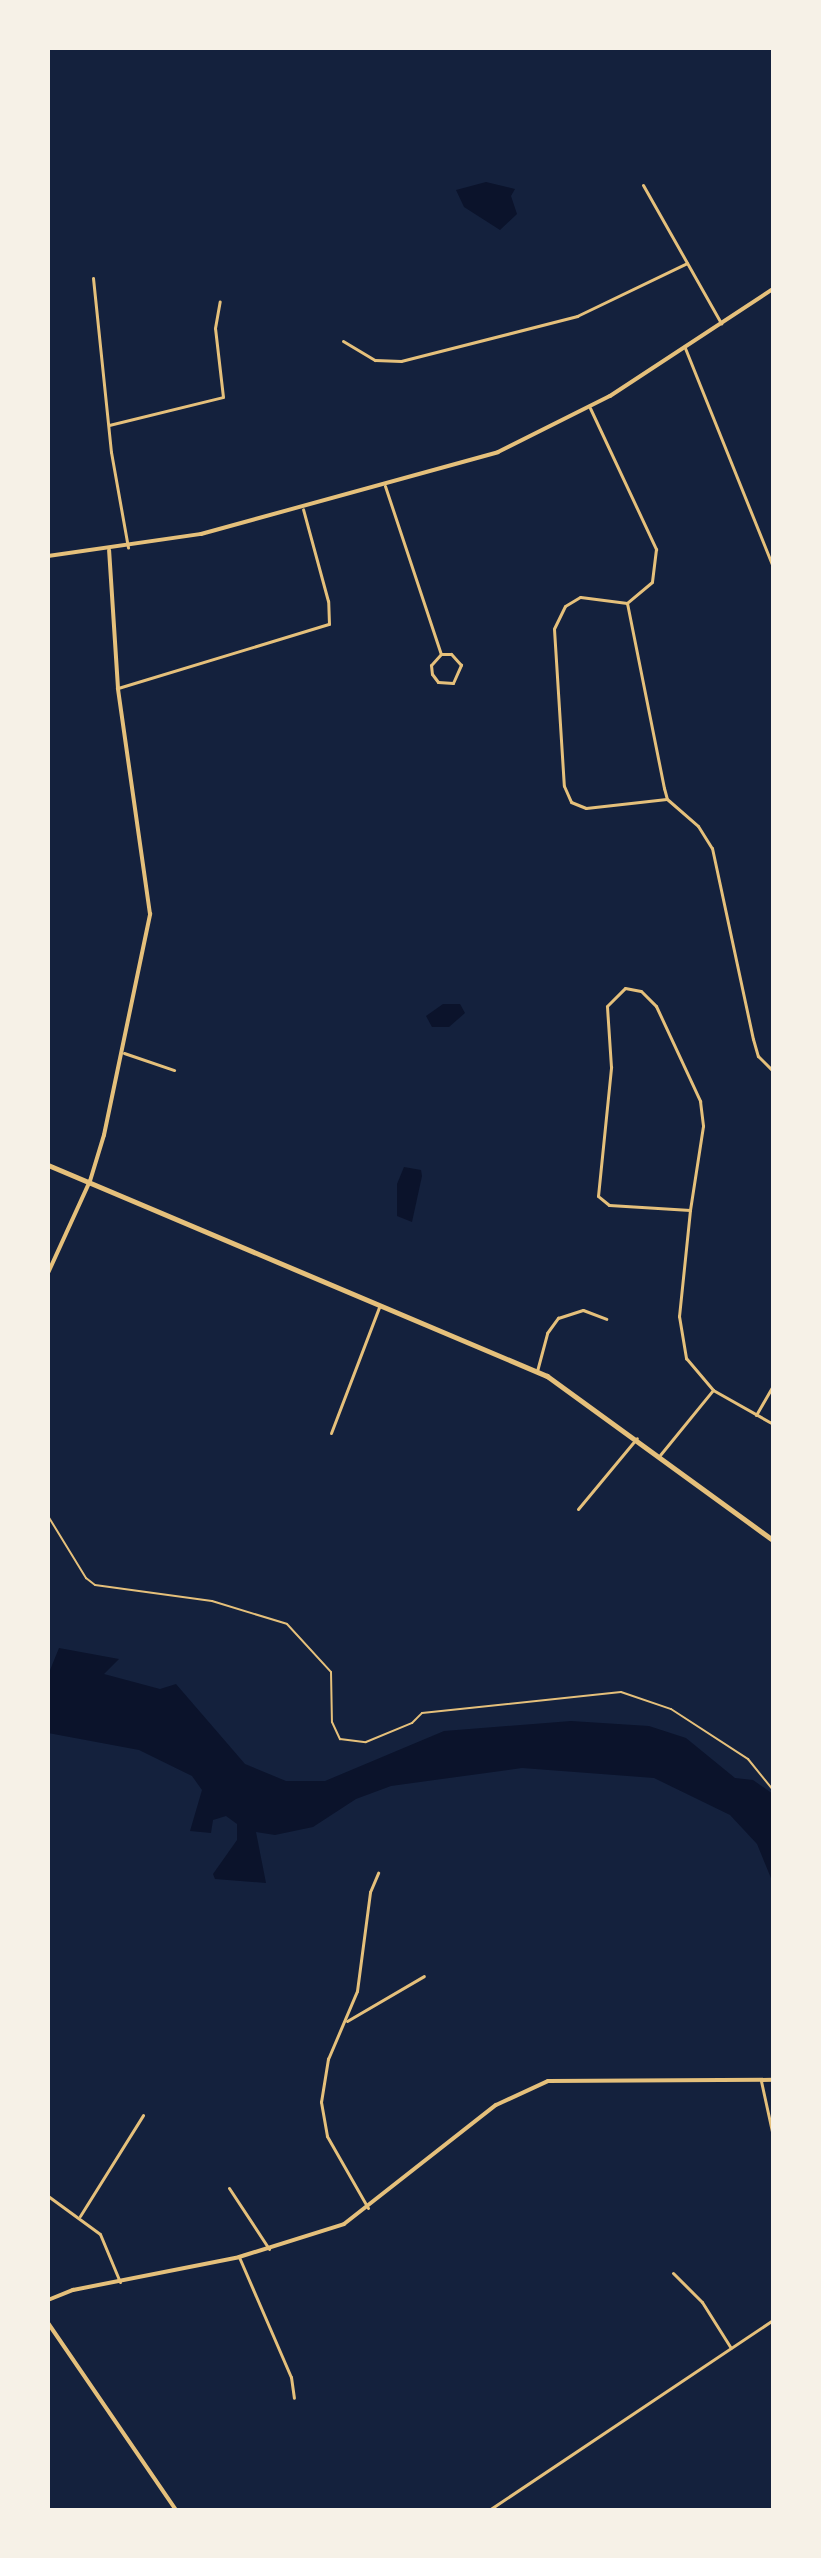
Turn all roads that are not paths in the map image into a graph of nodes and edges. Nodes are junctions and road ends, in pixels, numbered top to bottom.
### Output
1 (643, 185) dead end
2 (687, 263) junction
3 (93, 278) dead end
4 (773, 289) edge
5 (220, 301) dead end
6 (721, 323) junction
7 (343, 341) dead end
8 (685, 348) junction
9 (590, 408) junction
10 (109, 425) junction
11 (385, 486) junction
12 (303, 509) junction
13 (128, 547) junction
14 (109, 550) junction
15 (48, 556) edge
16 (773, 567) edge
17 (627, 603) junction
18 (441, 654) junction
19 (118, 688) junction
20 (667, 799) junction
21 (124, 1053) junction
22 (174, 1070) dead end
23 (773, 1071) edge
24 (48, 1165) edge
25 (90, 1181) junction
26 (690, 1210) junction
27 (48, 1273) edge
28 (380, 1303) junction
29 (606, 1319) dead end
30 (537, 1371) junction
31 (773, 1385) edge
32 (713, 1390) junction
33 (756, 1415) junction
34 (773, 1424) edge
35 (331, 1433) dead end
36 (637, 1438) junction
37 (660, 1455) junction
38 (578, 1509) dead end
39 (773, 1540) edge
40 (378, 1873) dead end
41 (424, 1976) dead end
42 (347, 2021) junction
43 (761, 2080) junction
44 (773, 2080) edge
45 (143, 2115) dead end
46 (773, 2136) edge
47 (229, 2188) dead end
48 (48, 2196) edge
49 (368, 2208) junction
50 (80, 2216) junction
51 (269, 2249) junction
52 (239, 2257) junction
53 (673, 2273) dead end
54 (120, 2282) junction
55 (48, 2300) edge
56 (773, 2320) edge
57 (48, 2323) edge
58 (731, 2348) junction
59 (294, 2398) dead end
60 (176, 2510) edge
61 (489, 2510) edge

1 - 2 street
2 - 6 street
2 - 7 street
3 - 10 street
4 - 6 street
5 - 10 street
6 - 8 street
8 - 9 street
8 - 16 street
9 - 11 street
9 - 17 street
10 - 13 street
11 - 12 street
11 - 18 street
12 - 13 street
12 - 19 street
13 - 14 street
14 - 15 street
14 - 19 street
17 - 20 street
17 - 20 street
18 - 18 street
19 - 21 street
20 - 23 street
21 - 22 street
21 - 25 street
24 - 25 main road
25 - 27 street
25 - 28 main road
26 - 26 street
26 - 32 street
28 - 30 main road
28 - 35 street
29 - 30 street
30 - 36 main road
31 - 33 street
32 - 33 street
32 - 37 street
33 - 34 street
36 - 37 main road
36 - 38 street
37 - 39 main road
40 - 42 street
41 - 42 street
42 - 49 street
43 - 44 street
43 - 46 street
43 - 49 street
45 - 50 street
47 - 51 street
48 - 50 street
49 - 51 street
50 - 54 street
51 - 52 street
52 - 54 street
52 - 59 street
53 - 58 street
54 - 55 street
56 - 58 street
57 - 60 street
58 - 61 street

